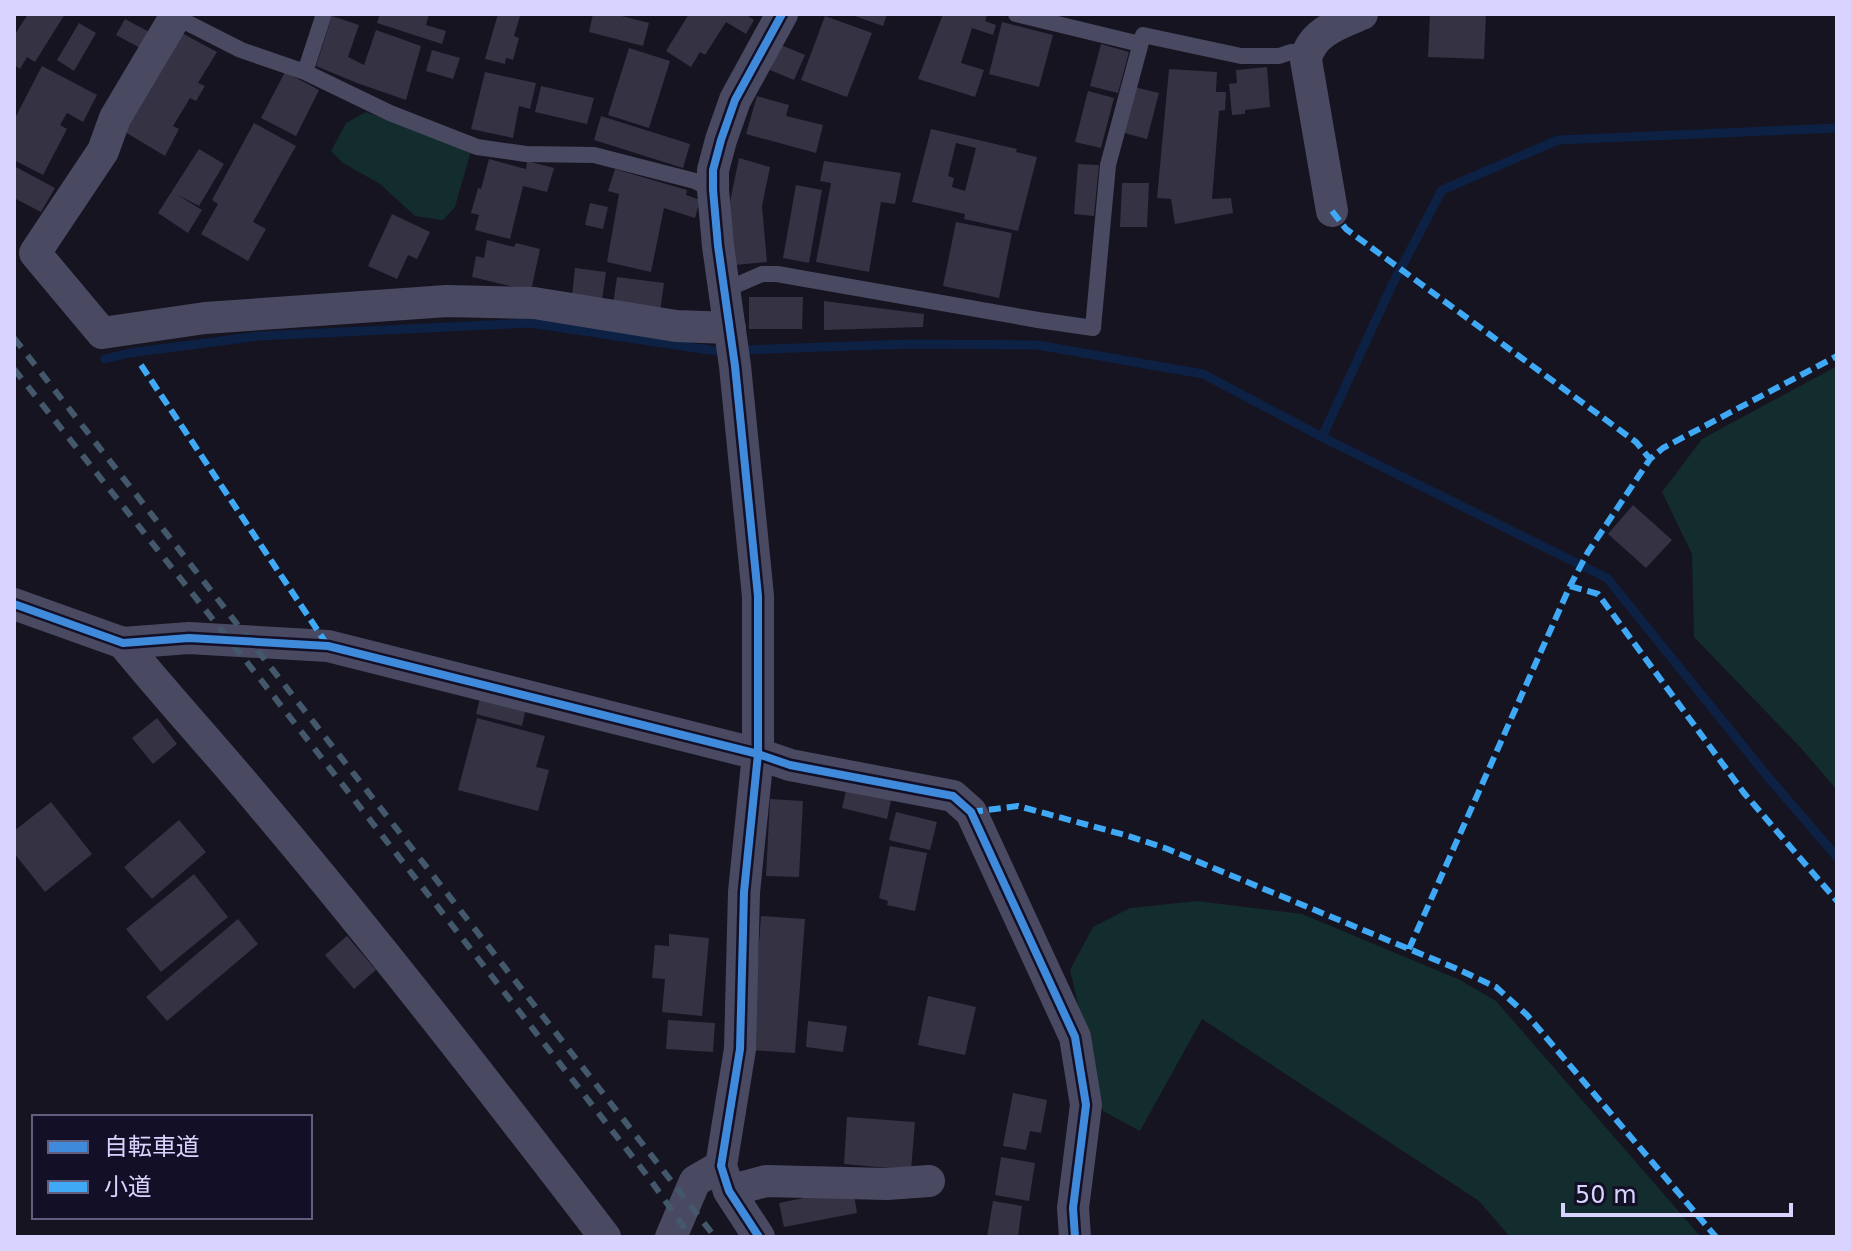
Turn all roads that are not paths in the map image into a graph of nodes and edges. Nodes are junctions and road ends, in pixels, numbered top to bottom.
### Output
1 (324, 14) edge
2 (1016, 14) edge
3 (1362, 14) edge
4 (173, 15) edge
5 (779, 15) edge
6 (1140, 44) junction
7 (1307, 51) junction
8 (305, 72) junction
9 (713, 190) junction
10 (1332, 211) dead end
11 (725, 290) junction
12 (732, 343) junction
13 (14, 604) edge
14 (123, 643) junction
15 (758, 754) junction
16 (725, 1178) junction
17 (929, 1181) dead end
18 (605, 1237) edge
19 (671, 1237) edge
20 (759, 1237) edge
21 (1075, 1237) edge

1 - 8 lane
2 - 6 lane
3 - 7 street
4 - 8 lane
4 - 12 street
5 - 9 street
6 - 7 lane
6 - 11 lane
7 - 10 street
8 - 9 lane
9 - 11 street
11 - 12 street
12 - 15 street
13 - 14 street
14 - 15 street
14 - 18 street
15 - 16 street
15 - 21 street
16 - 17 street
16 - 19 street
16 - 20 street

